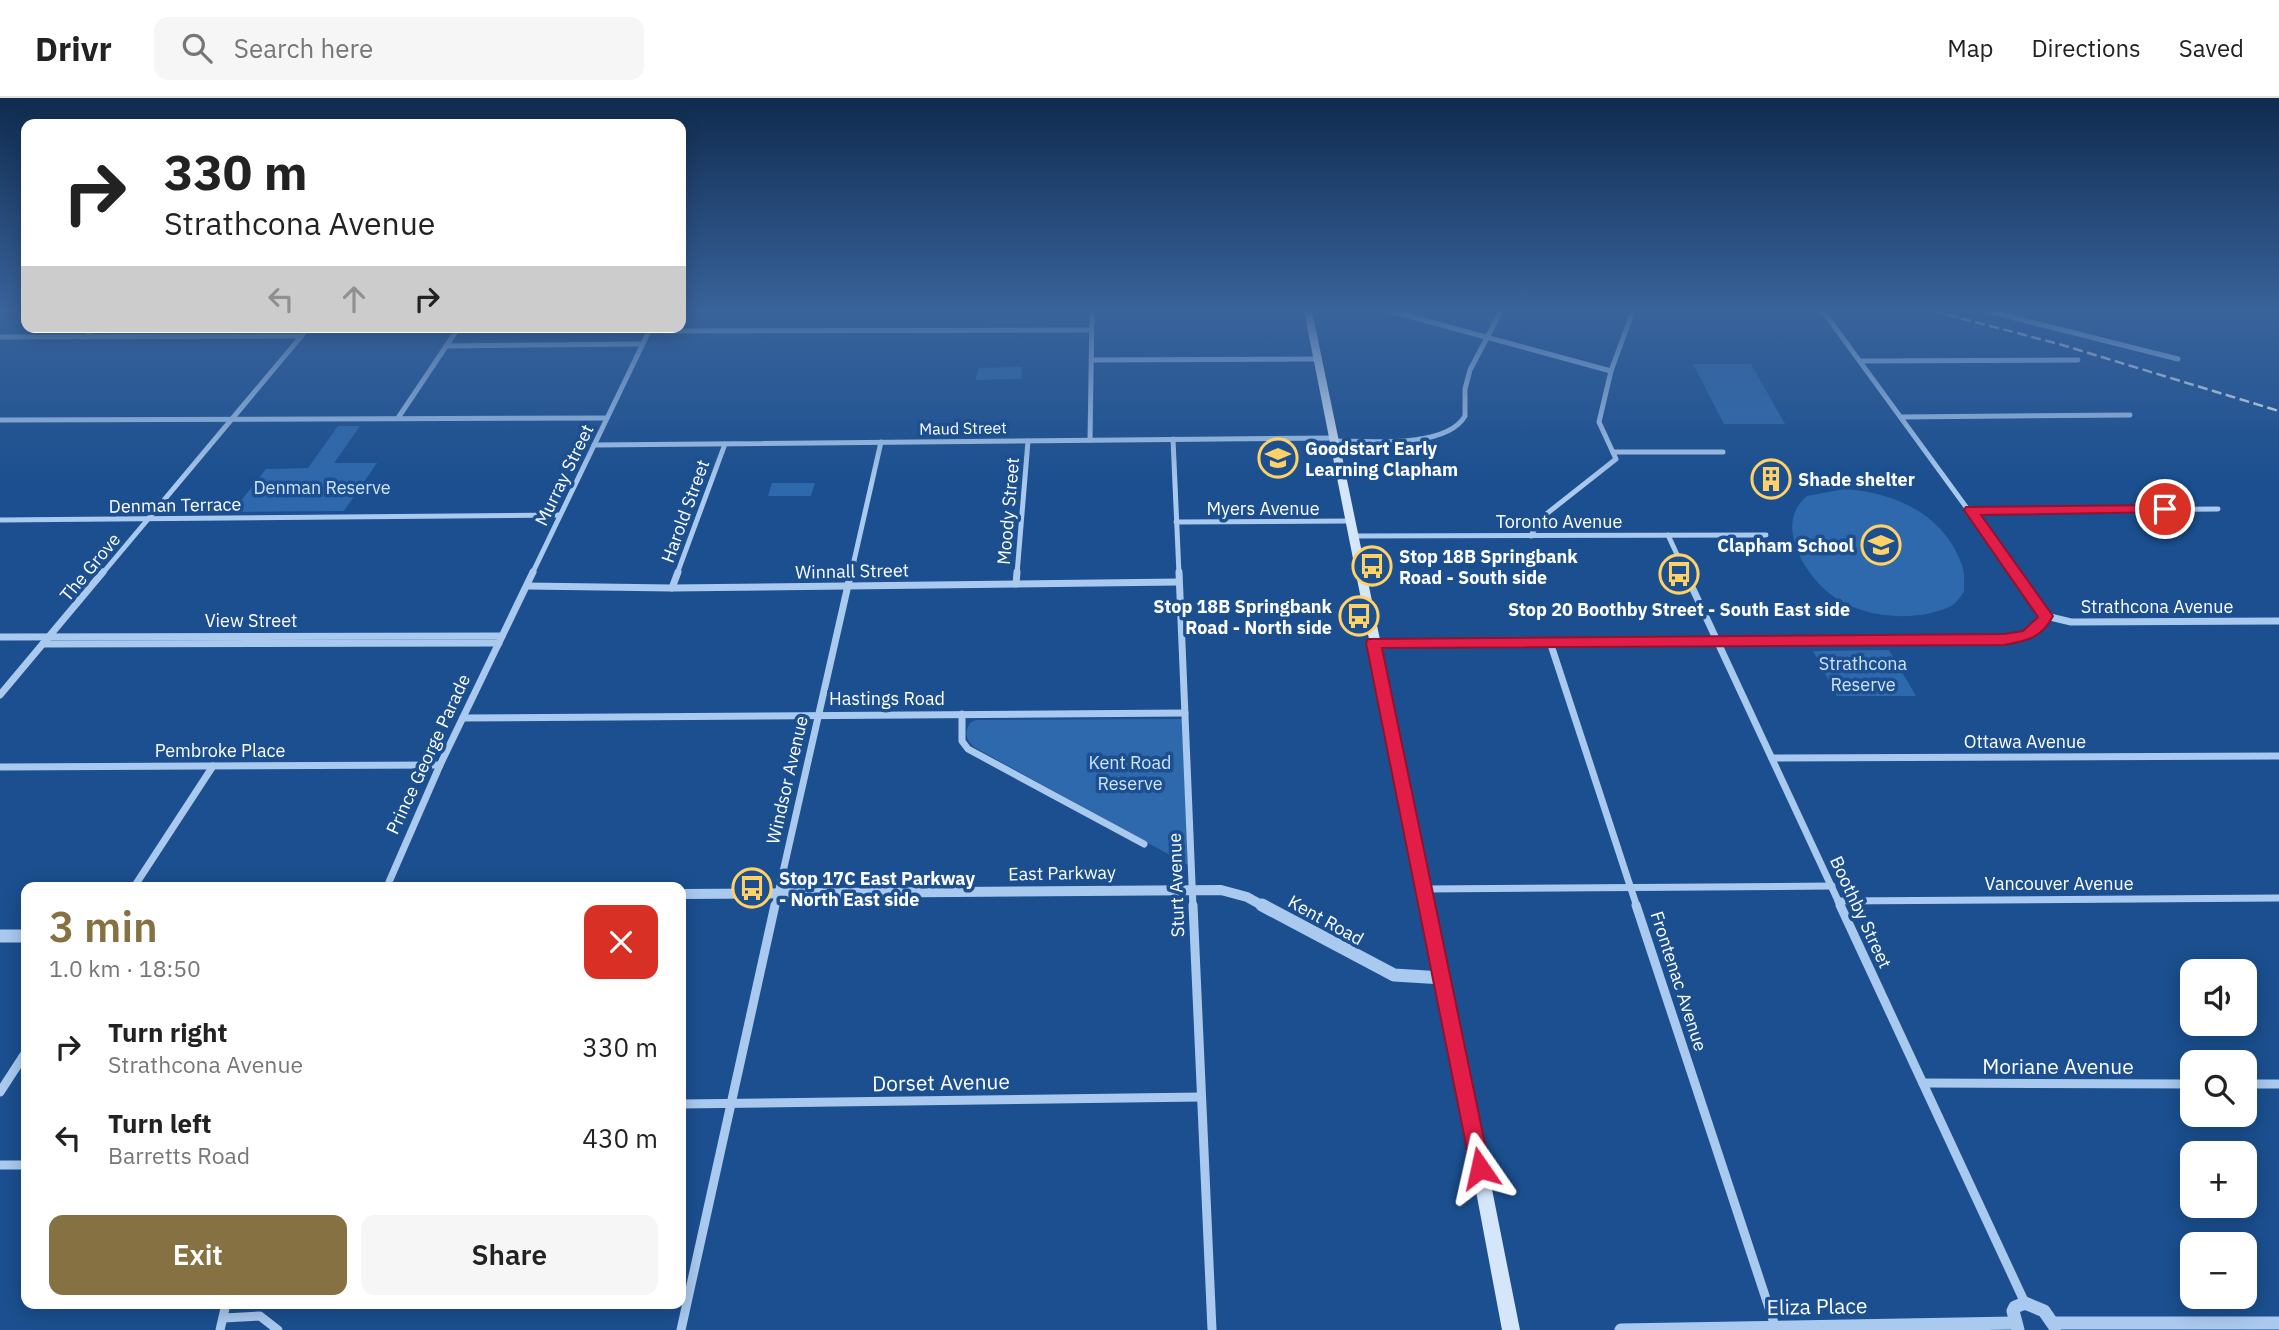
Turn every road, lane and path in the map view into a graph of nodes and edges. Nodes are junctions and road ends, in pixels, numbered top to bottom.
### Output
1 (275, 368) edge
2 (431, 368) edge
3 (631, 368) edge
4 (1091, 368) edge
5 (1320, 368) edge
6 (1473, 368) edge
7 (1602, 368) edge
8 (1865, 368) edge
9 (1611, 371) joint
10 (2130, 415) dead end
11 (1901, 417) junction
12 (234, 418) junction
13 (398, 418) junction
14 (607, 418) junction
15 (0, 420) edge
16 (1173, 439) junction
17 (1334, 439) junction
18 (1090, 440) junction
19 (1028, 441) junction
20 (881, 442) junction
21 (724, 444) junction
22 (594, 446) junction
23 (1613, 452) junction
24 (1723, 452) dead end
25 (2218, 509) dead end
26 (1971, 510) junction
27 (560, 515) junction
28 (150, 519) junction
29 (0, 520) edge
30 (1350, 521) junction
31 (1177, 522) junction
32 (1668, 535) junction
33 (1766, 535) dead end
34 (1353, 536) junction
35 (1531, 536) junction
36 (1178, 582) junction
37 (1016, 584) junction
38 (527, 586) junction
39 (848, 586) junction
40 (672, 588) junction
41 (2046, 616) junction
42 (2279, 621) edge
43 (0, 637) edge
44 (49, 637) junction
45 (501, 639) junction
46 (1717, 640) junction
47 (1550, 642) junction
48 (1374, 643) junction
49 (43, 644) junction
50 (0, 695) edge
51 (1185, 713) junction
52 (962, 714) junction
53 (818, 715) junction
54 (463, 718) junction
55 (2279, 756) edge
56 (1772, 758) junction
57 (440, 765) junction
58 (213, 766) junction
59 (0, 767) edge
60 (1144, 844) dead end
61 (137, 882) edge
62 (389, 882) edge
63 (1832, 886) junction
64 (1632, 888) junction
65 (1192, 890) junction
66 (1425, 890) junction
67 (778, 893) junction
68 (686, 894) edge
69 (2279, 898) edge
70 (1838, 901) junction
71 (0, 936) edge
72 (21, 936) edge
73 (1443, 978) junction
74 (21, 1060) edge
75 (1923, 1083) junction
76 (2180, 1084) edge
77 (2257, 1084) edge
78 (2279, 1084) edge
79 (0, 1092) edge
80 (1201, 1097) junction
81 (730, 1103) junction
82 (686, 1104) edge
83 (0, 1165) edge
84 (21, 1165) edge
85 (2025, 1303) junction
86 (686, 1307) edge
87 (225, 1309) edge
88 (686, 1309) edge
89 (224, 1318) junction
90 (2279, 1323) edge
91 (2016, 1327) edge
92 (2054, 1327) edge
93 (1776, 1329) edge
94 (220, 1330) edge
95 (278, 1330) edge
96 (681, 1330) edge
97 (1212, 1330) edge
98 (1511, 1330) edge
99 (1621, 1330) edge

1 - 12 street, The Grove
2 - 13 street
3 - 14 street, Murray Street
4 - 18 street
5 - 17 main road
6 - 17 street, Maud Street
7 - 9 street
8 - 11 street
9 - 23 street
10 - 11 street
11 - 26 street
12 - 13 street
12 - 15 street
12 - 28 street, The Grove
13 - 14 street
14 - 22 street, Murray Street
16 - 17 street, Maud Street
16 - 18 street, Maud Street
16 - 31 street, Sturt Avenue
17 - 30 main road
18 - 19 street, Maud Street
19 - 20 street, Maud Street
19 - 37 street, Moody Street
20 - 21 street, Maud Street
20 - 39 street, Windsor Avenue
21 - 22 street, Maud Street
21 - 40 street, Harold Street
22 - 27 street, Murray Street
23 - 24 street
23 - 35 street
25 - 26 street
26 - 41 street
27 - 28 street, Denman Terrace
27 - 38 street, Murray Street
28 - 29 street, Denman Terrace
28 - 44 street, The Grove
30 - 31 street, Myers Avenue
30 - 34 main road
31 - 36 street, Sturt Avenue
32 - 33 street, Toronto Avenue
32 - 35 street, Toronto Avenue
32 - 46 street, Boothby Street
34 - 35 street, Toronto Avenue
34 - 48 main road
36 - 37 street, Winnall Street
36 - 51 street, Sturt Avenue
37 - 39 street, Winnall Street
38 - 40 street, Winnall Street
38 - 45 street, Murray Street
39 - 40 street, Winnall Street
39 - 53 street, Windsor Avenue
41 - 42 street, Strathcona Avenue
41 - 46 street
43 - 44 street, View Street
44 - 45 street, View Street
44 - 49 street, The Grove
45 - 49 street, View Street
45 - 54 street, Prince George Parade
46 - 47 street
46 - 56 street, Boothby Street
47 - 48 street
47 - 64 street, Frontenac Avenue
48 - 66 main road
49 - 50 street, The Grove
51 - 52 street, Hastings Road
51 - 65 street, Sturt Avenue
52 - 53 street, Hastings Road
52 - 60 street
53 - 54 street, Hastings Road
53 - 67 street, Windsor Avenue
54 - 57 street, Prince George Parade
55 - 56 street, Ottawa Avenue
56 - 63 street, Boothby Street
57 - 58 street, Pembroke Place
57 - 62 street, Prince George Parade
58 - 59 street, Pembroke Place
58 - 61 street
63 - 64 street
63 - 70 street, Boothby Street
64 - 66 street
64 - 93 street, Frontenac Avenue
65 - 67 street, East Parkway
65 - 73 street, Kent Road
65 - 80 street, Sturt Avenue
66 - 73 main road
67 - 68 street, East Parkway
67 - 81 street, Windsor Avenue
69 - 70 street, Vancouver Avenue
70 - 75 street, Boothby Street
71 - 72 street
73 - 98 main road
74 - 79 street
75 - 76 street, Moriane Avenue
75 - 85 street, Boothby Street
77 - 78 street
80 - 81 street, Dorset Avenue
80 - 97 street, Sturt Avenue
81 - 82 street, Dorset Avenue
81 - 86 street, Windsor Avenue
83 - 84 street
85 - 91 street
85 - 92 street
87 - 89 street
88 - 96 street, Windsor Avenue
89 - 94 street
89 - 95 street
90 - 92 street
91 - 93 street, Eliza Place
93 - 99 street, Eliza Place

